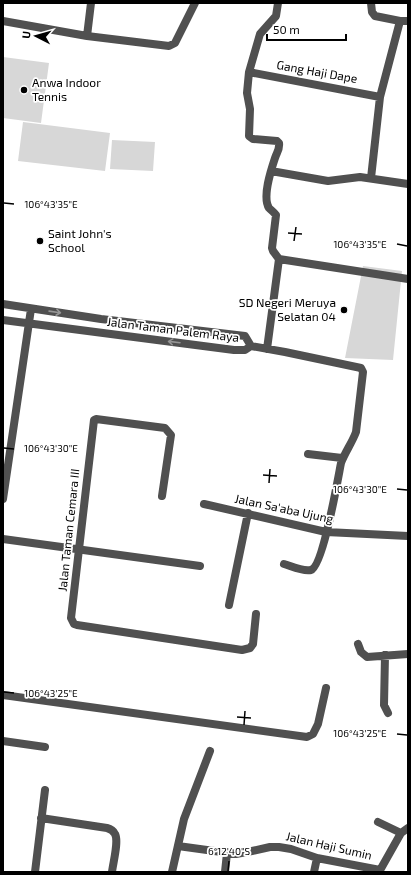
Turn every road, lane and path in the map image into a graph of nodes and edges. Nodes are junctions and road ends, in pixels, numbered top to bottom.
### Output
1 (91, 3) edge
2 (195, 3) edge
3 (278, 3) edge
4 (371, 3) edge
5 (3, 21) edge
6 (404, 21) edge
7 (87, 36) junction
8 (249, 72) junction
9 (380, 97) junction
10 (271, 171) junction
11 (371, 178) junction
12 (408, 184) edge
13 (279, 259) junction
14 (408, 279) edge
15 (3, 304) edge
16 (31, 309) junction
17 (3, 320) edge
18 (28, 324) junction
19 (251, 346) junction
20 (267, 349) junction
21 (308, 454) dead end
22 (342, 458) junction
23 (162, 496) dead end
24 (3, 500) edge
25 (204, 504) dead end
26 (248, 513) junction
27 (327, 532) junction
28 (408, 536) edge
29 (3, 539) edge
30 (80, 550) junction
31 (284, 564) dead end
32 (200, 566) dead end
33 (229, 605) dead end
34 (256, 614) dead end
35 (358, 644) dead end
36 (408, 654) edge
37 (384, 655) junction
38 (326, 688) dead end
39 (3, 695) edge
40 (388, 713) dead end
41 (3, 741) edge
42 (45, 747) dead end
43 (210, 751) dead end
44 (45, 790) dead end
45 (41, 818) junction
46 (378, 822) dead end
47 (405, 830) edge
48 (178, 846) junction
49 (227, 853) junction
50 (317, 858) junction
51 (380, 871) edge
52 (35, 872) edge
53 (112, 872) edge
54 (172, 872) edge
55 (225, 872) edge
56 (314, 872) edge

1 - 7 street
2 - 7 street
3 - 8 street
4 - 6 street
5 - 7 street
6 - 9 street
8 - 9 street, Gang Haji Dape
8 - 10 street
9 - 11 street
10 - 11 street
10 - 13 street
11 - 12 street
13 - 14 street
13 - 20 street
15 - 16 street, Jalan Taman Palem Raya
16 - 18 street
16 -> 19 street, Jalan Taman Palem Raya
17 - 18 street, Jalan Taman Palem Raya
19 -> 18 street, Jalan Taman Palem Raya
18 - 24 street
19 - 20 street
20 - 22 street
21 - 22 street
22 - 27 street
23 - 30 street, Jalan Taman Cemara III
25 - 26 street, Jalan Sa'aba Ujung
26 - 27 street, Jalan Sa'aba Ujung
26 - 33 street
27 - 28 street, Jalan Sa'aba Ujung
27 - 31 street
29 - 30 street
30 - 32 street
30 - 34 street, Jalan Taman Cemara III
35 - 37 street
36 - 37 street
37 - 40 street
38 - 39 street
41 - 42 street
43 - 48 street
44 - 45 street
45 - 52 street
45 - 53 street
46 - 47 street
47 - 51 street
48 - 49 street, Jalan Haji Sumin
48 - 54 street
49 - 50 street, Jalan Haji Sumin
49 - 55 street
50 - 51 street, Jalan Haji Sumin
50 - 56 street

